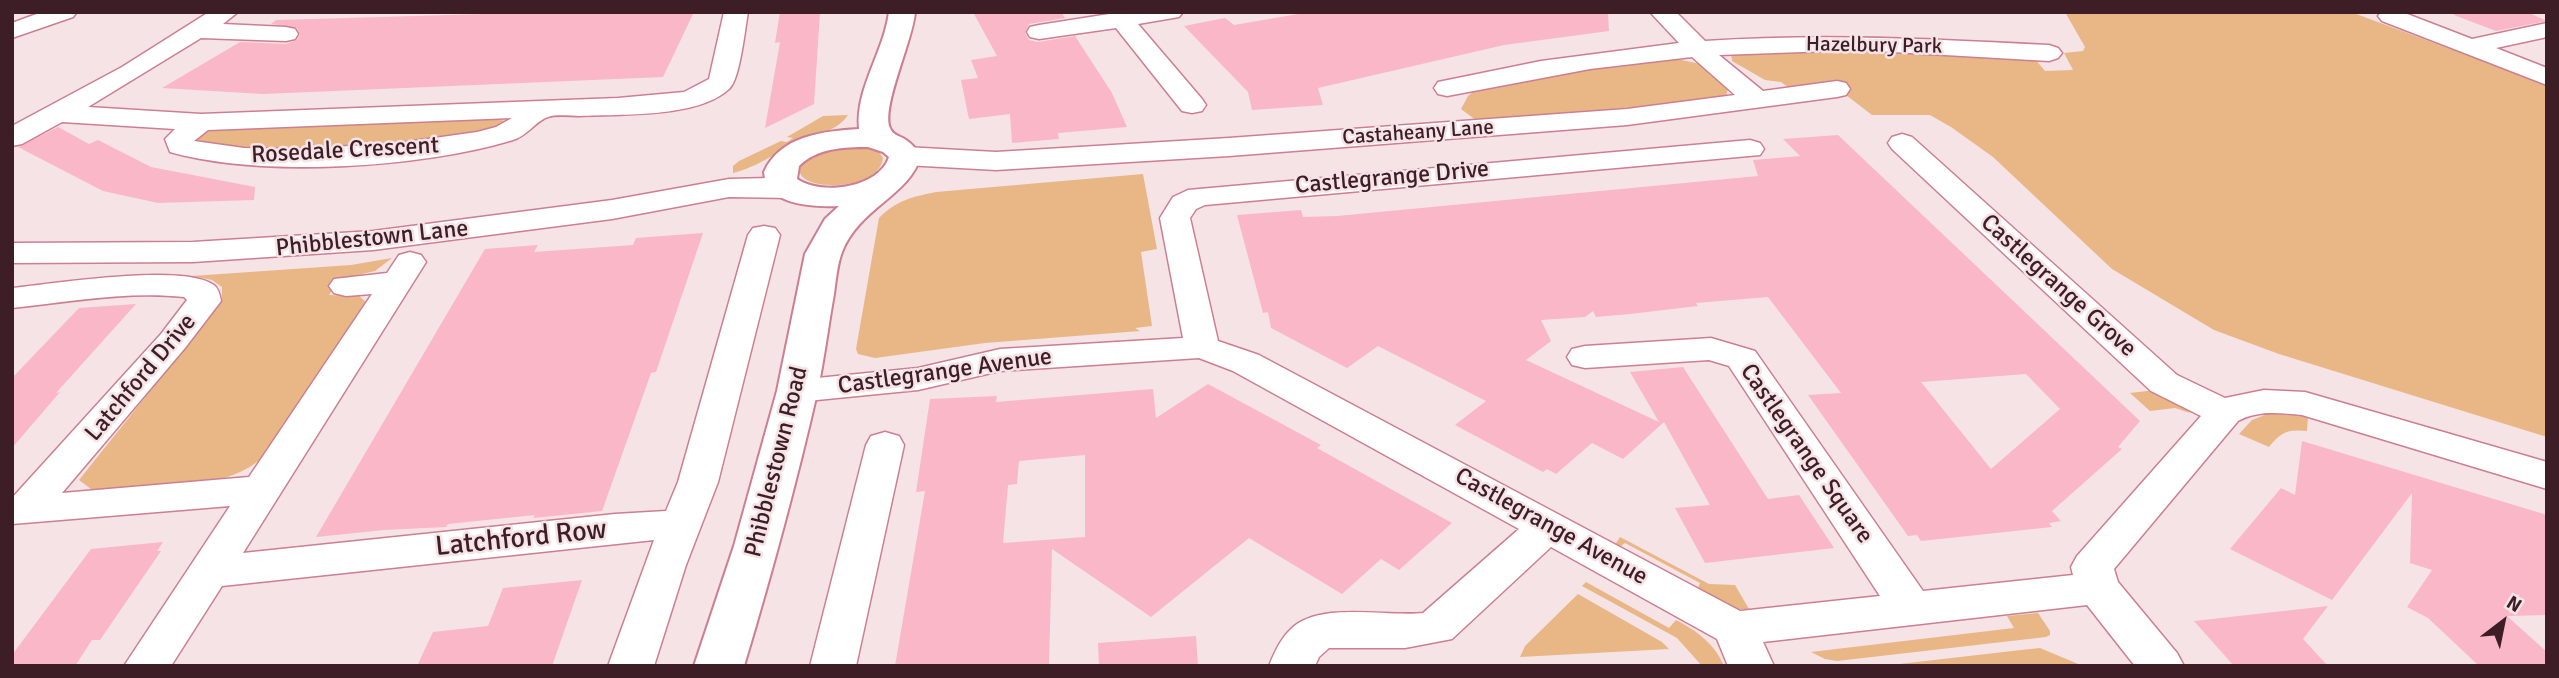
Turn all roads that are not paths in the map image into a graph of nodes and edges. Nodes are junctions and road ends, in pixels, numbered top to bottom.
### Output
1 (65, 12) edge
2 (226, 12) edge
3 (736, 12) edge
4 (902, 12) edge
5 (1171, 12) edge
6 (1662, 12) edge
7 (2390, 16) dead end
8 (1122, 20) junction
9 (2547, 30) edge
10 (12, 31) edge
11 (198, 31) junction
12 (1040, 32) dead end
13 (286, 34) dead end
14 (2469, 47) junction
15 (1699, 50) junction
16 (2049, 52) dead end
17 (2547, 77) edge
18 (1447, 88) dead end
19 (1837, 89) dead end
20 (1756, 99) junction
21 (1192, 106) dead end
22 (875, 107) junction
23 (56, 113) junction
24 (12, 138) edge
25 (1902, 143) dead end
26 (807, 148) junction
27 (1750, 149) dead end
28 (1701, 153) junction
29 (890, 166) junction
30 (1721, 177) dead end
31 (729, 186) junction
32 (798, 192) junction
33 (764, 234) dead end
34 (12, 253) edge
35 (823, 254) junction
36 (346, 286) dead end
37 (12, 298) edge
38 (1202, 347) junction
39 (1585, 357) dead end
40 (797, 391) junction
41 (2225, 413) junction
42 (886, 445) dead end
43 (2547, 476) edge
44 (260, 490) junction
45 (19, 511) edge
46 (682, 524) junction
47 (1548, 526) junction
48 (210, 572) junction
49 (2098, 588) junction
50 (1913, 610) junction
51 (1743, 647) edge
52 (147, 666) edge
53 (631, 666) edge
54 (719, 666) edge
55 (833, 666) edge
56 (1292, 666) edge
57 (2161, 666) edge

1 - 10 street
2 - 11 street
3 - 23 street, Rosedale Crescent
4 - 22 street
5 - 8 street
6 - 15 street
7 - 14 street
8 - 12 street
8 - 21 street
9 - 14 street
11 - 13 street
11 - 23 street
14 - 17 street
15 - 16 street, Hazelbury Park
15 - 18 street, Hazelbury Park
15 - 20 street
19 - 20 street, Castaheany Lane
20 - 29 street, Castaheany Lane
22 - 26 street
22 - 29 street
23 - 24 street
25 - 41 street, Castlegrange Grove
26 - 29 street
26 - 31 street, Phibblestown Lane
26 - 32 street, Phibblestown Road
27 - 28 street, Castlegrange Drive
28 - 30 street
28 - 38 street, Castlegrange Drive
29 - 32 street
29 - 35 street, Phibblestown Road
31 - 32 street, Phibblestown Lane
31 - 34 street, Phibblestown Lane
32 - 35 street, Phibblestown Road
33 - 46 street
35 - 40 street, Phibblestown Road
36 - 44 street
37 - 45 street, Latchford Drive
38 - 40 street, Castlegrange Avenue
38 - 47 street, Castlegrange Avenue
39 - 50 street, Castlegrange Square
40 - 54 street, Phibblestown Road
41 - 43 street
41 - 49 street
42 - 55 street
44 - 45 street
44 - 48 street
46 - 48 street, Latchford Row
46 - 53 street
47 - 51 street, Castlegrange Avenue
47 - 56 street
48 - 52 street
49 - 50 street, Castlegrange Avenue
49 - 57 street
50 - 51 street, Castlegrange Avenue

